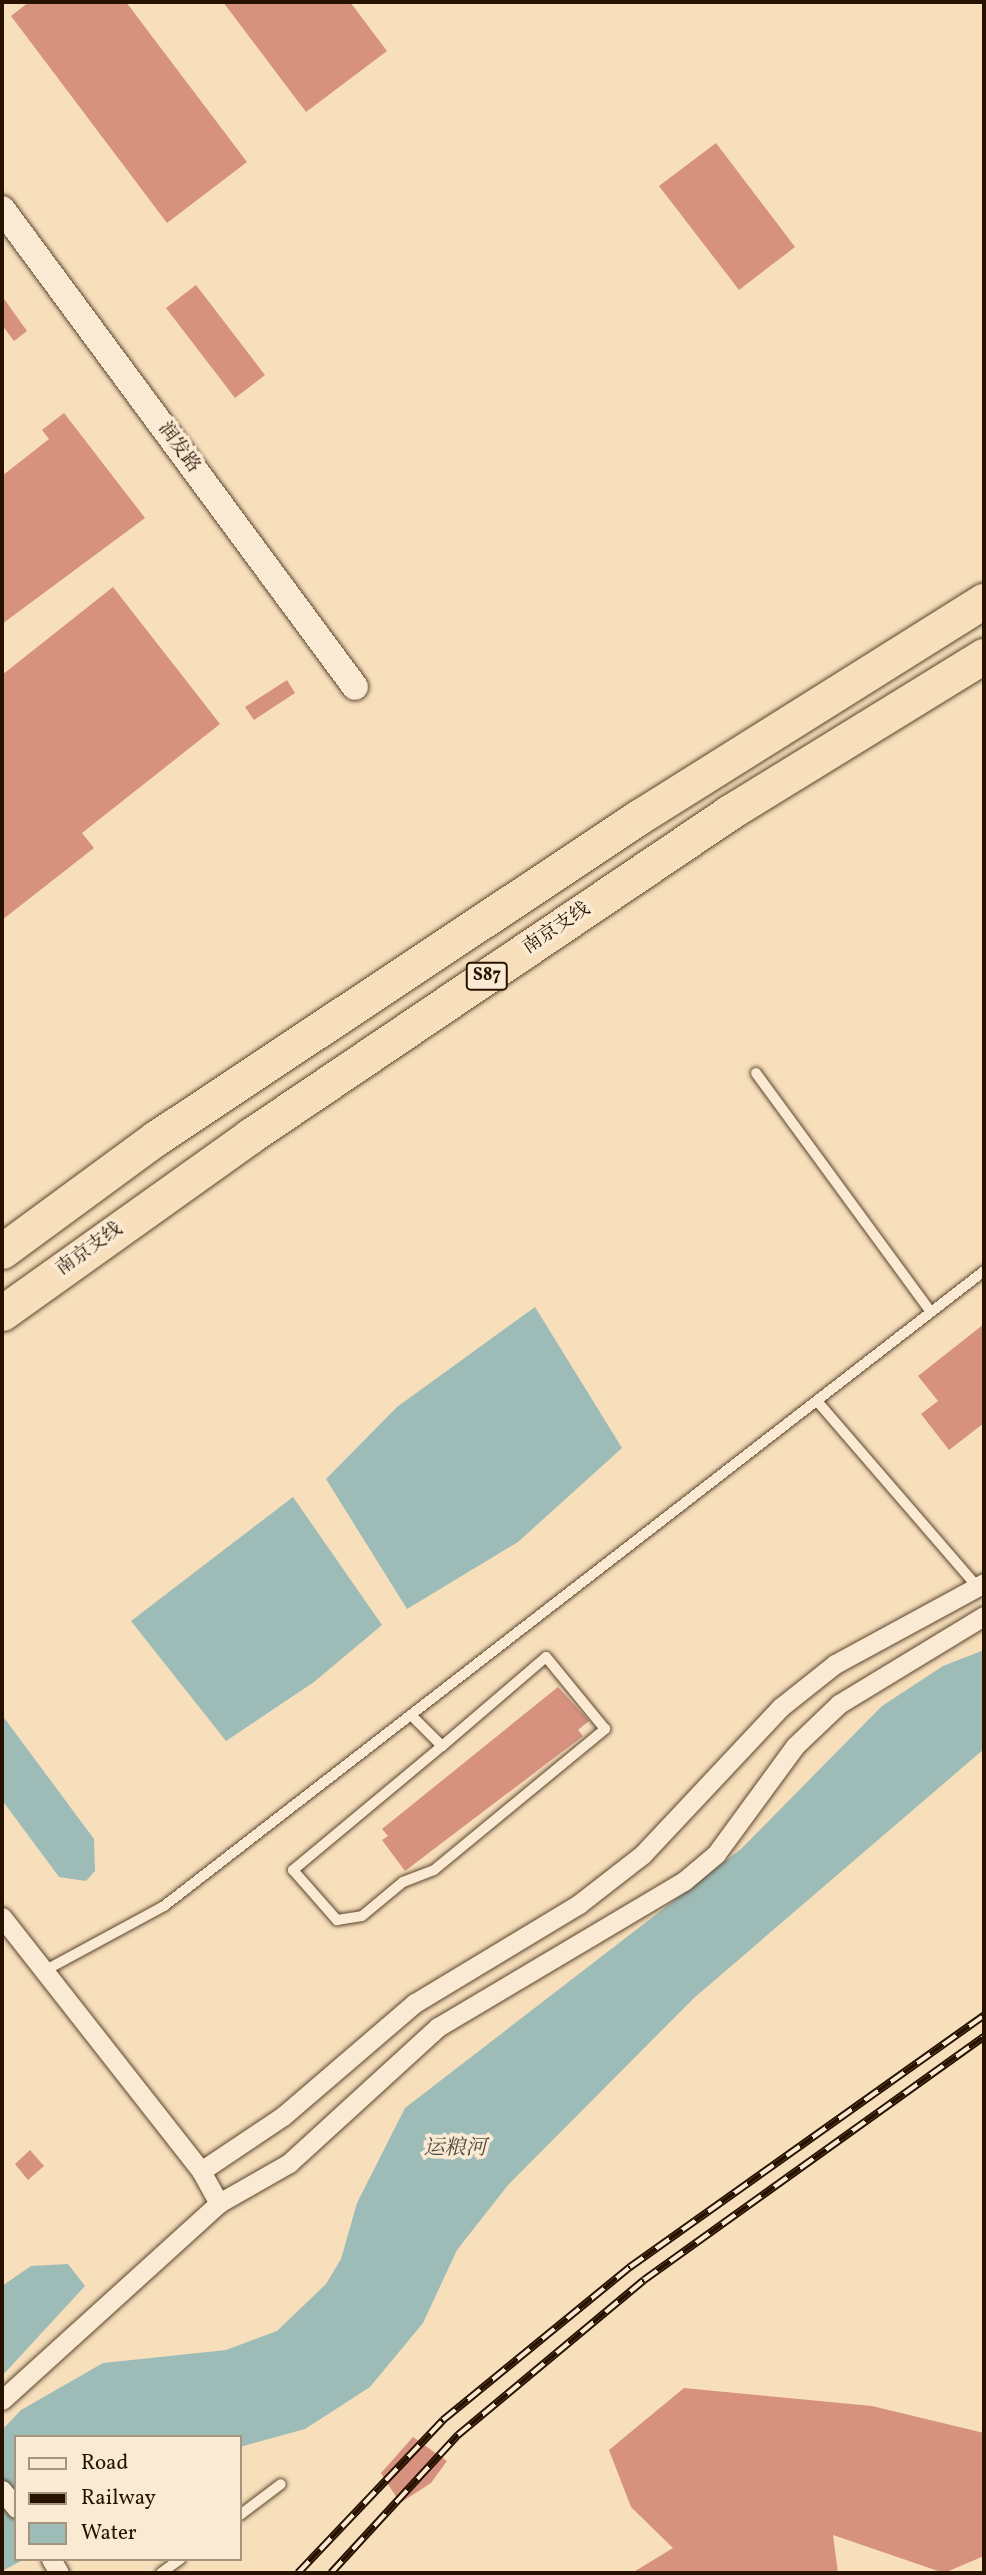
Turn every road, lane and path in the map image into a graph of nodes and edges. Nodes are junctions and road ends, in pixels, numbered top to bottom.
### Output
1 (2, 209) edge
2 (984, 601) edge
3 (984, 656) edge
4 (355, 687) dead end
5 (756, 1073) dead end
6 (2, 1251) edge
7 (984, 1271) edge
8 (932, 1312) junction
9 (2, 1313) edge
10 (817, 1401) junction
11 (980, 1584) edge
12 (984, 1616) edge
13 (411, 1715) junction
14 (442, 1746) junction
15 (2, 1917) edge
16 (44, 1971) junction
17 (201, 2171) junction
18 (219, 2203) junction
19 (2, 2400) edge
20 (281, 2484) dead end
21 (2, 2490) edge
22 (14, 2505) edge
23 (242, 2513) edge
24 (177, 2561) edge
25 (161, 2573) edge

1 - 4 street, 润发路
2 - 6 highway, S87
3 - 9 highway, 南京支线 / S87
5 - 8 lane
7 - 8 lane
8 - 10 lane
10 - 11 lane
10 - 13 lane
11 - 17 street
12 - 18 street
13 - 14 lane
13 - 16 lane
14 - 14 lane
15 - 16 street
16 - 17 street
17 - 18 street
18 - 19 street
20 - 23 lane
21 - 22 street
24 - 25 lane

